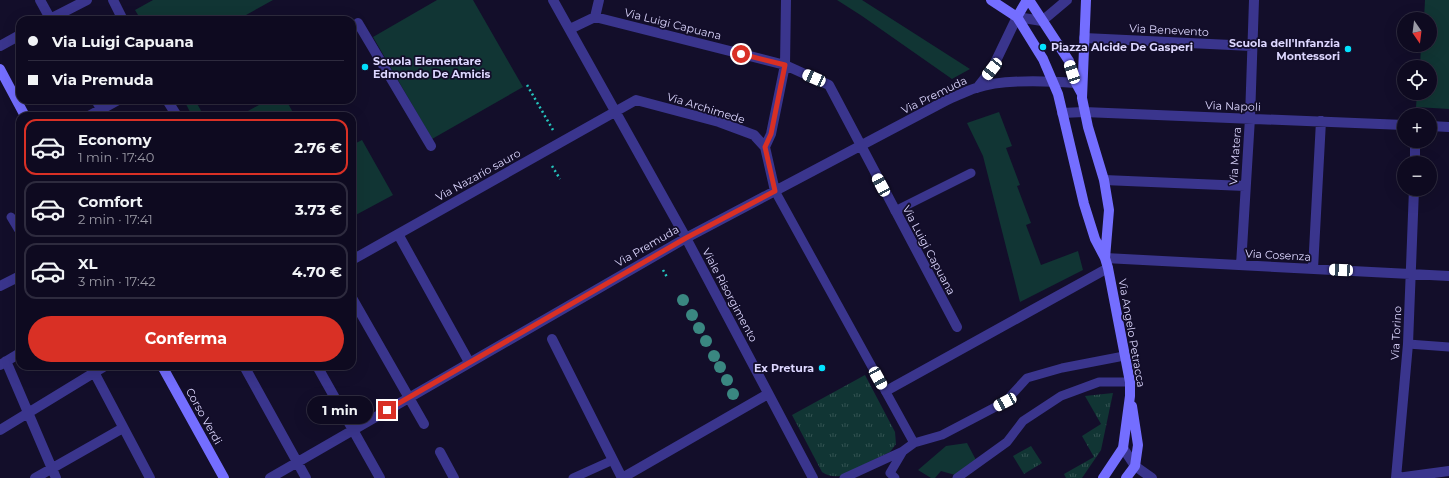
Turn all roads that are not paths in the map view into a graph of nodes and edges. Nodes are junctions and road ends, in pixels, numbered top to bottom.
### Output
1 (40, 0) edge
2 (87, 0) edge
3 (113, 0) edge
4 (553, 0) edge
5 (600, 0) edge
6 (991, 0) edge
7 (1028, 0) edge
8 (1067, 0) edge
9 (1086, 0) edge
10 (1254, 0) edge
11 (784, 1) edge
12 (48, 16) edge
13 (57, 16) edge
14 (121, 16) edge
15 (595, 17) junction
16 (1017, 17) junction
17 (1042, 21) junction
18 (358, 23) dead end
19 (570, 29) junction
20 (16, 37) edge
21 (1084, 38) junction
22 (0, 46) edge
23 (1252, 46) junction
24 (785, 65) junction
25 (0, 69) edge
26 (1054, 81) junction
27 (1076, 83) junction
28 (977, 88) junction
29 (1082, 94) junction
30 (16, 99) edge
31 (113, 104) edge
32 (616, 111) junction
33 (104, 112) edge
34 (1084, 112) junction
35 (1062, 113) junction
36 (1250, 118) junction
37 (1321, 121) junction
38 (1397, 125) edge
39 (1437, 126) edge
40 (1449, 127) edge
41 (431, 146) dead end
42 (860, 146) junction
43 (765, 147) junction
44 (971, 173) dead end
45 (1104, 180) junction
46 (1245, 186) junction
47 (775, 191) junction
48 (1414, 196) edge
49 (895, 211) junction
50 (11, 217) dead end
51 (16, 225) edge
52 (398, 234) junction
53 (686, 238) junction
54 (356, 258) edge
55 (1105, 258) junction
56 (1241, 265) junction
57 (1108, 268) junction
58 (1313, 269) junction
59 (1410, 274) junction
60 (1449, 276) edge
61 (16, 278) edge
62 (0, 286) edge
63 (356, 305) edge
64 (957, 327) dead end
65 (552, 339) dead end
66 (1408, 344) junction
67 (1449, 348) edge
68 (16, 355) edge
69 (1124, 356) junction
70 (470, 362) junction
71 (3, 363) edge
72 (98, 370) edge
73 (165, 370) edge
74 (246, 370) edge
75 (319, 370) edge
76 (94, 372) junction
77 (1130, 382) junction
78 (886, 391) junction
79 (768, 394) junction
80 (1130, 396) junction
81 (409, 398) junction
82 (28, 413) junction
83 (424, 424) dead end
84 (123, 428) junction
85 (0, 430) edge
86 (354, 430) junction
87 (914, 443) junction
88 (1123, 448) junction
89 (903, 451) junction
90 (440, 452) dead end
91 (613, 460) junction
92 (297, 462) junction
93 (1135, 466) junction
94 (51, 469) junction
95 (1449, 470) edge
96 (35, 478) edge
97 (56, 478) edge
98 (150, 478) edge
99 (224, 478) edge
100 (270, 478) edge
101 (306, 478) edge
102 (380, 478) edge
103 (454, 478) edge
104 (573, 478) edge
105 (622, 478) edge
106 (813, 478) edge
107 (844, 478) edge
108 (895, 478) edge
109 (957, 478) edge
110 (1103, 478) edge
111 (1126, 478) edge
112 (1152, 478) edge
113 (1397, 478) edge

1 - 12 street
2 - 13 street
3 - 14 street
4 - 19 street, Viale Risorgimento
5 - 15 street
6 - 16 street
7 - 16 street
7 - 17 street
8 - 17 street
9 - 21 street
10 - 23 street, Via Matera
11 - 24 street
15 - 19 street
15 - 24 street, Via Luigi Capuana
16 - 17 street
16 - 26 street
16 - 28 street
17 - 27 street
18 - 41 street
19 - 32 street, Viale Risorgimento
20 - 22 street
21 - 23 street, Via Benevento
21 - 29 street
23 - 36 street, Via Matera
24 - 42 street, Via Luigi Capuana
24 - 43 street
25 - 30 street
26 - 27 street, Via Premuda
26 - 28 street, Via Premuda
26 - 35 street
27 - 29 street
28 - 42 street, Via Premuda
29 - 34 street
31 - 33 street
32 - 43 street, Via Archimede
32 - 52 street, Via Nazario sauro
32 - 53 street, Viale Risorgimento
34 - 35 street, Via Napoli
34 - 36 street, Via Napoli
34 - 45 street
35 - 55 street
36 - 37 street, Via Napoli
36 - 46 street, Via Matera
37 - 38 street, Via Napoli
37 - 58 street
39 - 40 street
42 - 47 street, Via Premuda
42 - 49 street, Via Luigi Capuana
43 - 47 street
44 - 49 lane
45 - 46 street
45 - 55 street
46 - 56 street, Via Matera
47 - 53 street, Via Premuda
47 - 78 lane
48 - 59 street, Via Torino
49 - 64 street, Via Luigi Capuana
50 - 51 lane
52 - 54 street, Via Nazario sauro
52 - 70 street
53 - 70 street, Via Premuda
53 - 79 street, Viale Risorgimento
55 - 56 street, Via Cosenza
55 - 57 street, Via Angelo Petracca
56 - 58 street, Via Cosenza
57 - 69 street, Via Angelo Petracca
57 - 78 street
58 - 59 street, Via Cosenza
59 - 60 street, Via Cosenza
59 - 66 street, Via Torino
61 - 62 street
63 - 81 street
65 - 91 street
66 - 67 lane
66 - 113 street, Via Torino
68 - 71 street
69 - 77 street, Via Angelo Petracca
69 - 87 lane
70 - 81 street, Via Premuda
71 - 82 street
72 - 76 street
73 - 99 street, Corso Verdi
74 - 92 street
75 - 86 street
76 - 82 street
76 - 84 street
77 - 80 street, Via Angelo Petracca
77 - 109 lane
78 - 87 lane
79 - 105 street
79 - 106 street, Viale Risorgimento
80 - 88 street, Via Angelo Petracca
80 - 93 street
81 - 83 street
81 - 86 street, Via Premuda
82 - 85 street
82 - 94 street
84 - 94 street
84 - 98 street
86 - 92 street, Via Premuda
86 - 102 street
87 - 89 lane
88 - 93 street
88 - 110 street, Via Angelo Petracca
89 - 107 lane
89 - 108 lane
90 - 103 street
91 - 104 lane
91 - 105 street
92 - 100 street, Via Premuda
92 - 101 street
93 - 111 street
93 - 112 street
94 - 96 street
94 - 97 street
95 - 113 street

